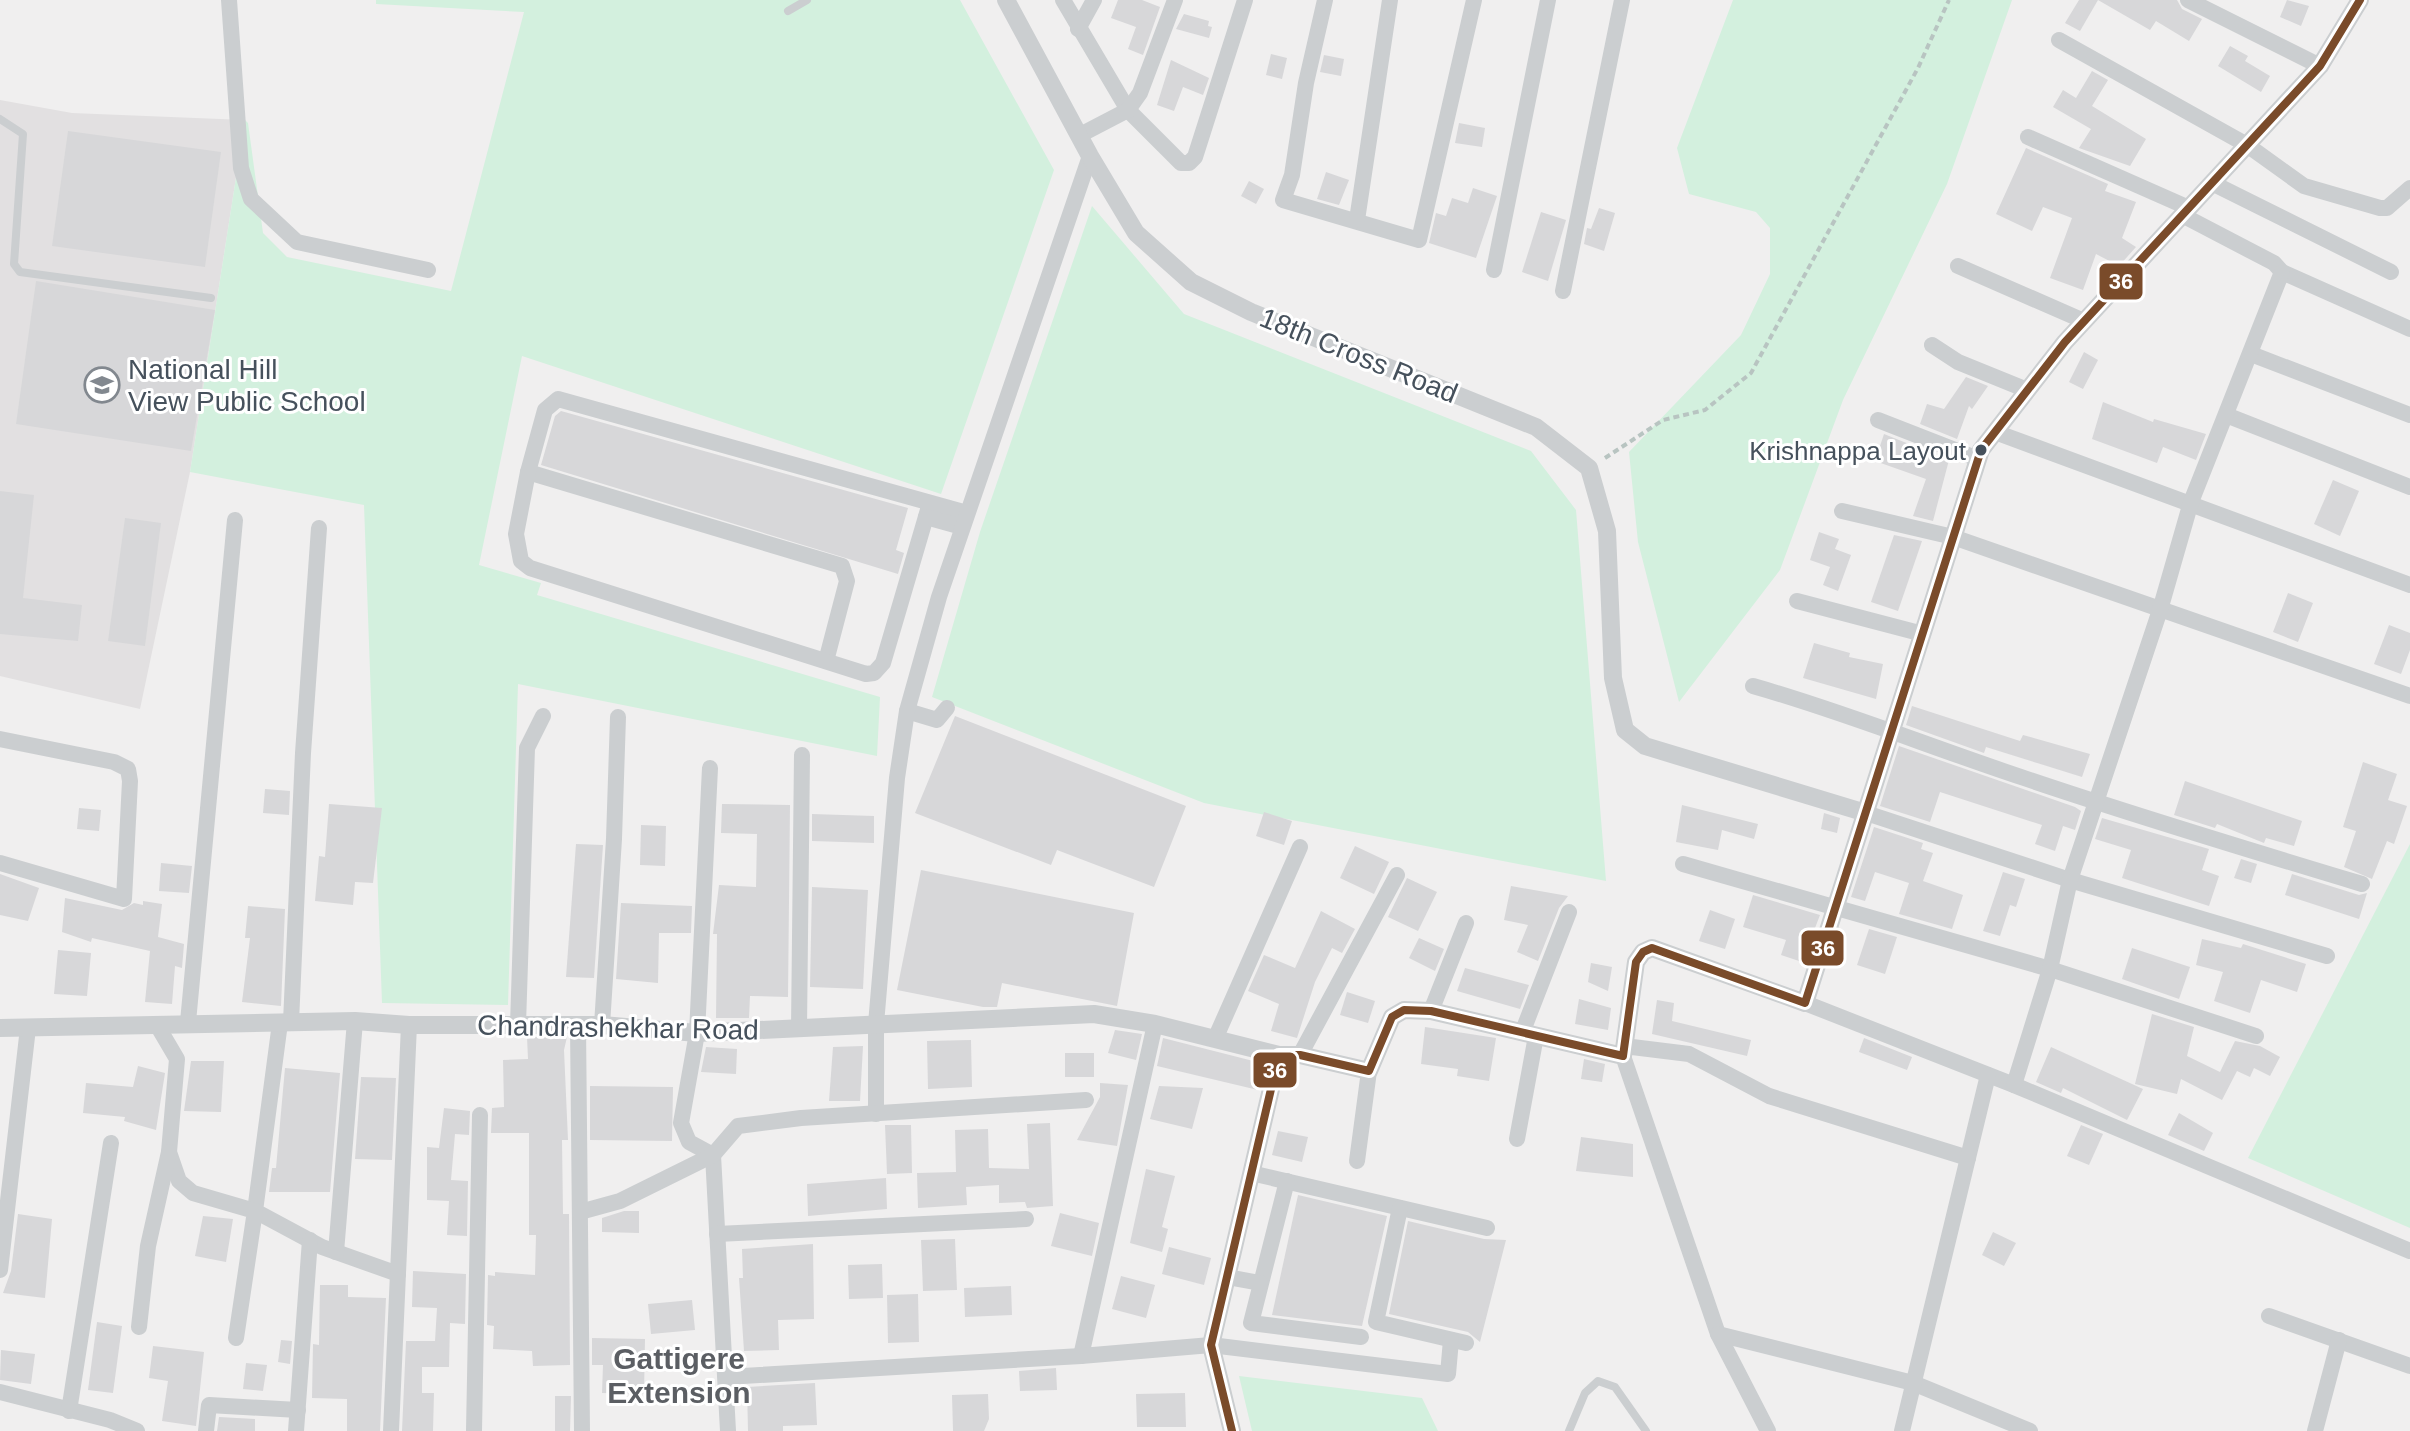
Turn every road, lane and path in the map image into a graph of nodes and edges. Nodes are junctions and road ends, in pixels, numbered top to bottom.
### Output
1 (229, 0) edge
2 (807, 0) edge
3 (1006, 0) edge
4 (1063, 0) edge
5 (1094, 0) edge
6 (1175, 0) edge
7 (1245, 0) edge
8 (1325, 0) edge
9 (1390, 0) edge
10 (1474, 0) edge
11 (1548, 0) edge
12 (1622, 0) edge
13 (1949, 0) edge
14 (2188, 0) edge
15 (2360, 0) edge
16 (788, 11) dead end
17 (1078, 29) junction
18 (2059, 40) dead end
19 (2320, 66) junction
20 (1128, 110) junction
21 (0, 119) edge
22 (1080, 135) junction
23 (2028, 137) dead end
24 (2247, 145) junction
25 (1090, 156) junction
26 (2212, 183) junction
27 (2410, 188) edge
28 (2185, 212) junction
29 (1357, 220) junction
30 (1958, 266) dead end
31 (428, 270) dead end
32 (1494, 270) dead end
33 (2282, 272) junction
34 (2391, 272) dead end
35 (1563, 291) dead end
36 (211, 298) dead end
37 (2084, 321) junction
38 (2410, 329) edge
39 (1932, 345) dead end
40 (2251, 354) junction
41 (2027, 390) junction
42 (2226, 415) junction
43 (2410, 415) edge
44 (1878, 420) dead end
45 (1995, 432) junction
46 (1978, 459) junction
47 (1589, 468) junction
48 (528, 472) junction
49 (2410, 487) edge
50 (2191, 502) junction
51 (928, 510) junction
52 (1842, 511) dead end
53 (235, 520) dead end
54 (964, 520) junction
55 (319, 528) dead end
56 (1953, 537) junction
57 (2410, 585) edge
58 (1797, 601) dead end
59 (2160, 610) junction
60 (1923, 634) junction
61 (826, 661) junction
62 (1753, 686) dead end
63 (2410, 696) edge
64 (947, 708) dead end
65 (907, 711) junction
66 (543, 716) dead end
67 (618, 717) dead end
68 (1890, 733) junction
69 (0, 739) edge
70 (802, 755) dead end
71 (710, 768) dead end
72 (2095, 803) junction
73 (1866, 813) junction
74 (1300, 847) dead end
75 (0, 863) edge
76 (1683, 864) dead end
77 (1397, 875) dead end
78 (2070, 880) junction
79 (2362, 884) dead end
80 (1836, 906) junction
81 (1569, 912) dead end
82 (1466, 923) dead end
83 (2327, 956) dead end
84 (2050, 969) junction
85 (1805, 1003) junction
86 (1431, 1011) junction
87 (355, 1021) junction
88 (188, 1022) junction
89 (285, 1023) junction
90 (876, 1024) junction
91 (1155, 1024) junction
92 (157, 1025) junction
93 (409, 1025) junction
94 (518, 1025) junction
95 (578, 1025) junction
96 (602, 1025) junction
97 (0, 1028) edge
98 (28, 1028) junction
99 (799, 1028) junction
100 (697, 1033) junction
101 (1529, 1034) junction
102 (2256, 1036) dead end
103 (1215, 1039) junction
104 (1623, 1051) junction
105 (1279, 1055) junction
106 (1300, 1055) junction
107 (1369, 1071) junction
108 (1988, 1075) junction
109 (2014, 1085) junction
110 (1086, 1100) dead end
111 (876, 1114) junction
112 (480, 1115) dead end
113 (1517, 1139) dead end
114 (111, 1143) dead end
115 (169, 1152) junction
116 (713, 1155) junction
117 (1968, 1158) junction
118 (1357, 1161) dead end
119 (1251, 1173) junction
120 (1287, 1181) junction
121 (1400, 1208) junction
122 (255, 1211) junction
123 (580, 1212) junction
124 (1026, 1219) dead end
125 (1487, 1228) dead end
126 (717, 1234) junction
127 (310, 1240) junction
128 (2410, 1251) edge
129 (336, 1252) junction
130 (0, 1270) edge
131 (398, 1274) junction
132 (1227, 1277) junction
133 (1260, 1283) junction
134 (2269, 1316) dead end
135 (1258, 1326) junction
136 (139, 1327) dead end
137 (1324, 1333) junction
138 (1718, 1334) junction
139 (1361, 1337) dead end
140 (236, 1338) dead end
141 (2339, 1340) junction
142 (1211, 1345) junction
143 (1255, 1350) junction
144 (1081, 1356) junction
145 (1322, 1359) junction
146 (2410, 1366) edge
147 (726, 1377) junction
148 (1913, 1383) junction
149 (0, 1392) edge
150 (298, 1410) junction
151 (69, 1411) junction
152 (137, 1431) edge
153 (206, 1431) edge
154 (296, 1431) edge
155 (391, 1431) edge
156 (474, 1431) edge
157 (582, 1431) edge
158 (728, 1431) edge
159 (1232, 1431) edge
160 (1569, 1431) edge
161 (1646, 1431) edge
162 (1768, 1431) edge
163 (1902, 1431) edge
164 (2030, 1431) edge
165 (2315, 1431) edge

1 - 31 street
2 - 16 lane
3 - 22 street, 18th Cross Road
4 - 17 street
5 - 17 street
6 - 20 street
7 - 20 street
8 - 29 street
9 - 29 street
10 - 29 street
11 - 32 street
12 - 35 street
13 - 47 path
14 - 19 street
15 - 19 street
17 - 20 street
18 - 24 street
19 - 24 street
20 - 22 street
21 - 36 lane
22 - 25 street, 18th Cross Road
23 - 28 street
24 - 26 street
24 - 27 street
25 - 47 street, 18th Cross Road
25 - 54 street
26 - 28 street
26 - 34 street
28 - 33 street
28 - 37 street
30 - 37 street
33 - 38 street
33 - 40 street
37 - 41 street
39 - 41 street
40 - 42 street
40 - 43 street
41 - 45 street
42 - 49 street
42 - 50 street
44 - 46 street
45 - 46 street
45 - 50 street
46 - 56 street
47 - 73 street
48 - 51 street
48 - 61 street
48 - 61 street
50 - 57 street
50 - 59 street
51 - 54 street
51 - 61 street
52 - 56 street
53 - 88 street
54 - 65 street
55 - 89 street
56 - 59 street
56 - 60 street
58 - 60 street
59 - 63 street
59 - 72 street
60 - 68 street
62 - 68 street
64 - 65 street
65 - 90 street
66 - 94 street
67 - 96 street
68 - 72 street
68 - 73 street
69 - 75 street
70 - 99 street
71 - 100 street
72 - 78 street
72 - 79 street
73 - 78 street
73 - 80 street
74 - 103 street
76 - 80 street
77 - 106 street
78 - 83 street
78 - 84 street
80 - 84 street
80 - 85 street
81 - 101 street
82 - 86 street
84 - 102 street
84 - 109 street
85 - 104 street
85 - 108 street
86 - 101 street
86 - 107 street
87 - 89 street, Chandrashekhar Road
87 - 93 street, Chandrashekhar Road
87 - 129 street
88 - 89 street, Chandrashekhar Road
88 - 92 street, Chandrashekhar Road
89 - 122 street
90 - 91 street, Chandrashekhar Road
90 - 99 street, Chandrashekhar Road
90 - 111 street
91 - 103 street, Chandrashekhar Road
91 - 144 street
92 - 98 street, Chandrashekhar Road
92 - 115 street
93 - 94 street, Chandrashekhar Road
93 - 131 street
94 - 95 street, Chandrashekhar Road
95 - 96 street, Chandrashekhar Road
95 - 123 street
96 - 100 street, Chandrashekhar Road
97 - 98 street, Chandrashekhar Road
98 - 130 street
99 - 100 street, Chandrashekhar Road
100 - 116 street
101 - 104 street
101 - 113 street
103 - 105 street, Chandrashekhar Road
104 - 117 street
104 - 138 street
105 - 106 street, Chandrashekhar Road
105 - 119 street
106 - 107 street, Chandrashekhar Road
107 - 118 street
108 - 109 street
108 - 117 street
109 - 128 street
110 - 111 street
111 - 116 street
112 - 156 street
114 - 151 street
115 - 122 street
115 - 136 street
116 - 123 street
116 - 126 street
117 - 148 street
119 - 120 street
119 - 132 street
120 - 121 street
120 - 133 street
121 - 125 street
121 - 145 street
122 - 127 street
122 - 140 street
123 - 157 street
124 - 126 street
126 - 147 street
127 - 129 street
127 - 150 street
129 - 131 street
131 - 155 street
132 - 133 street
132 - 142 street
133 - 135 street
134 - 141 street
135 - 137 street
135 - 143 street
137 - 139 street
137 - 145 street
138 - 148 street
138 - 162 street
141 - 146 street
141 - 165 street
142 - 143 street
142 - 144 street
142 - 159 street
143 - 145 street
144 - 147 street
147 - 158 street
148 - 163 street
148 - 164 street
149 - 151 street
150 - 153 street
150 - 154 street
151 - 152 street
160 - 161 lane

